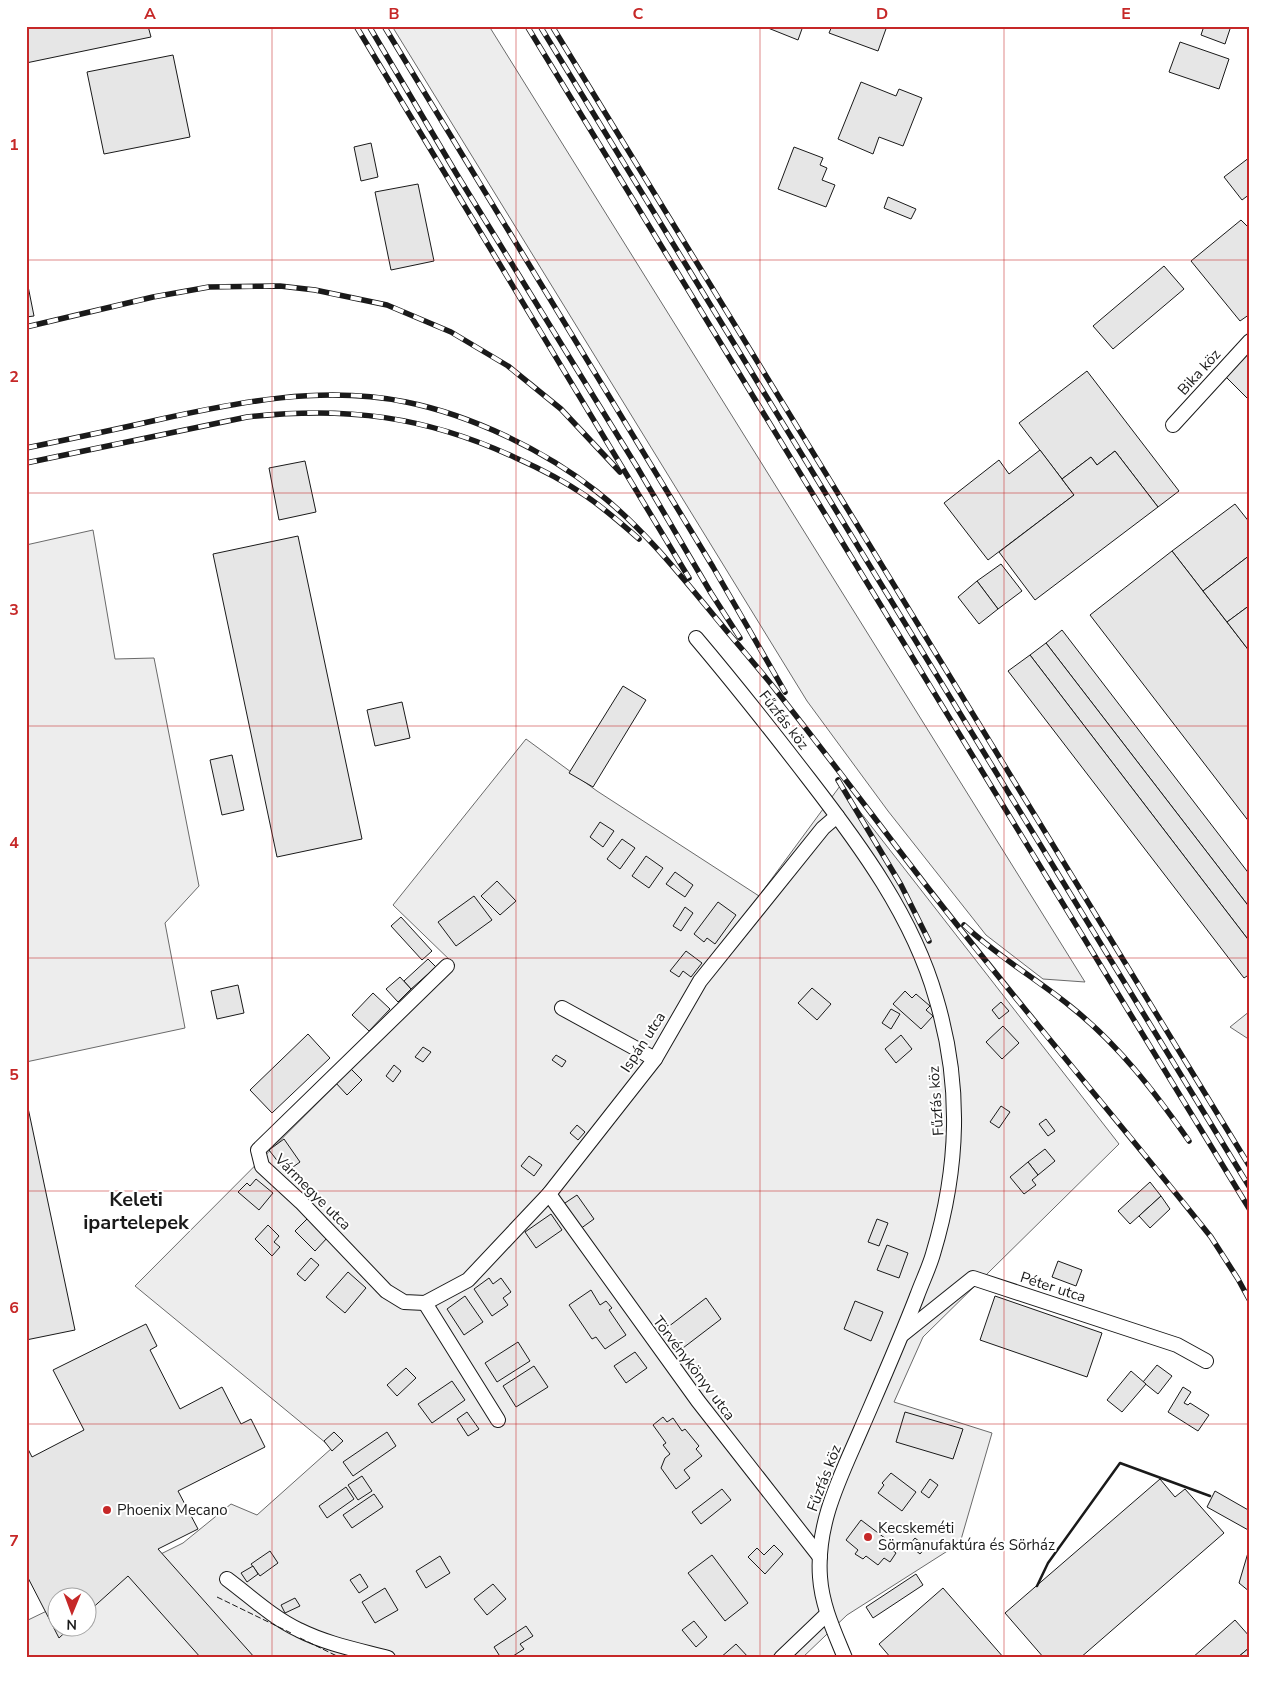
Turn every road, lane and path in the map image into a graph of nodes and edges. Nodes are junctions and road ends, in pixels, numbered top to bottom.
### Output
1 (1250, 341) edge
2 (1173, 425) dead end
3 (696, 638) dead end
4 (837, 816) junction
5 (447, 966) dead end
6 (562, 1008) dead end
7 (655, 1059) junction
8 (549, 1194) junction
9 (425, 1303) junction
10 (902, 1334) junction
11 (1206, 1361) dead end
12 (498, 1420) dead end
13 (820, 1557) junction
14 (227, 1579) dead end
15 (827, 1614) junction
16 (388, 1658) edge
17 (781, 1658) edge
18 (845, 1658) edge

1 - 2 street, Bika köz
3 - 4 street, Fűzfás köz
4 - 7 street, Ispán utca
4 - 10 street, Fűzfás köz
5 - 9 street, Vármegye utca
6 - 7 street
7 - 8 street, Ispán utca
8 - 9 street, Ispán utca
8 - 13 street, Törvénykönyv utca
9 - 12 street
10 - 11 street, Péter utca
10 - 13 street, Fűzfás köz
13 - 15 street, Fűzfás köz
14 - 16 street
15 - 17 street
15 - 18 street, Fűzfás köz

